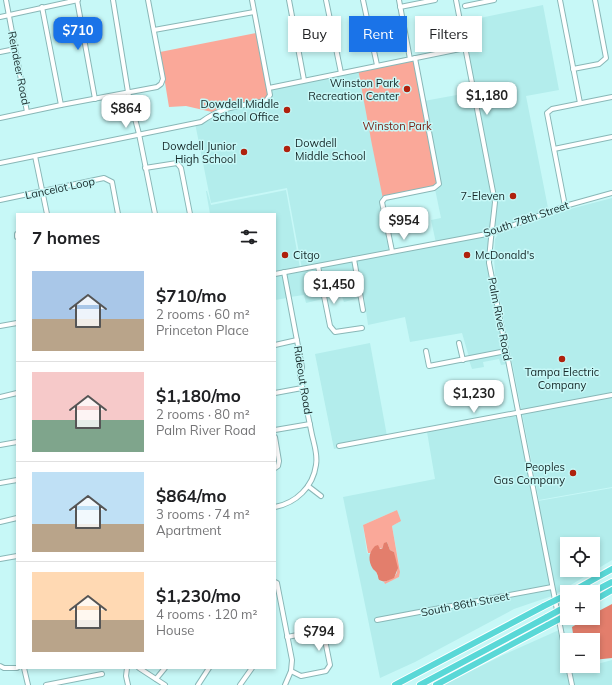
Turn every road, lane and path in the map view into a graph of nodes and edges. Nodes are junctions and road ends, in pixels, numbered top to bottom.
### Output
1 (6, 0) edge
2 (78, 0) edge
3 (113, 0) edge
4 (148, 0) edge
5 (252, 0) edge
6 (289, 0) edge
7 (326, 0) edge
8 (364, 0) edge
9 (399, 0) edge
10 (435, 0) edge
11 (456, 0) edge
12 (494, 0) edge
13 (560, 0) edge
14 (595, 0) edge
15 (465, 6) dead end
16 (42, 7) junction
17 (400, 7) junction
18 (254, 12) junction
19 (9, 15) junction
20 (459, 16) edge
21 (0, 17) edge
22 (154, 30) junction
23 (15, 49) junction
24 (0, 52) edge
25 (445, 52) edge
26 (467, 52) edge
27 (413, 58) junction
28 (377, 65) junction
29 (573, 69) junction
30 (341, 72) junction
31 (304, 80) junction
32 (269, 88) junction
33 (128, 92) junction
34 (612, 97) edge
35 (95, 99) junction
36 (580, 103) junction
37 (61, 105) junction
38 (27, 112) junction
39 (0, 118) edge
40 (139, 134) junction
41 (612, 137) edge
42 (554, 149) junction
43 (35, 156) junction
44 (0, 163) edge
45 (145, 168) junction
46 (43, 192) junction
47 (612, 193) edge
48 (0, 200) edge
49 (565, 206) junction
50 (47, 213) edge
51 (118, 213) edge
52 (155, 213) edge
53 (190, 213) edge
54 (492, 233) junction
55 (392, 251) junction
56 (354, 259) junction
57 (318, 266) junction
58 (284, 272) junction
59 (276, 274) edge
60 (363, 310) dead end
61 (16, 323) edge
62 (0, 326) edge
63 (362, 328) dead end
64 (297, 340) junction
65 (459, 343) dead end
66 (276, 344) edge
67 (426, 351) dead end
68 (506, 351) junction
69 (463, 360) junction
70 (302, 388) junction
71 (16, 393) edge
72 (276, 393) edge
73 (612, 395) edge
74 (0, 397) edge
75 (519, 414) junction
76 (310, 424) junction
77 (276, 430) edge
78 (16, 442) edge
79 (276, 443) edge
80 (0, 445) edge
81 (340, 446) dead end
82 (276, 467) edge
83 (16, 480) edge
84 (0, 483) edge
85 (308, 486) junction
86 (321, 496) dead end
87 (276, 507) edge
88 (16, 518) edge
89 (0, 522) edge
90 (16, 556) edge
91 (0, 559) edge
92 (612, 569) edge
93 (276, 582) edge
94 (612, 582) edge
95 (584, 585) edge
96 (552, 587) junction
97 (600, 588) edge
98 (612, 590) edge
99 (600, 597) edge
100 (560, 598) edge
101 (560, 610) edge
102 (560, 619) edge
103 (377, 620) dead end
104 (561, 633) edge
105 (287, 637) junction
106 (0, 666) edge
107 (16, 668) edge
108 (24, 669) edge
109 (127, 669) edge
110 (141, 669) edge
111 (164, 669) edge
112 (208, 669) edge
113 (251, 669) edge
114 (291, 671) junction
115 (569, 673) edge
116 (102, 674) dead end
117 (156, 679) junction
118 (28, 685) edge
119 (46, 685) edge
120 (128, 685) edge
121 (165, 685) edge
122 (198, 685) edge
123 (240, 685) edge
124 (285, 685) edge
125 (395, 685) edge
126 (420, 685) edge
127 (436, 685) edge
128 (572, 685) edge

1 - 19 street, Reindeer Road
2 - 16 street
2 - 35 street
3 - 33 street
4 - 22 street
5 - 18 street
6 - 31 street
7 - 30 street
8 - 28 street
9 - 17 street
10 - 17 street
11 - 20 street, Palm River Road
12 - 15 street
13 - 29 street
14 - 29 street
16 - 19 street
16 - 37 street
17 - 27 street
18 - 22 street
18 - 32 street
19 - 21 street
19 - 23 street, Reindeer Road
22 - 33 street
23 - 24 street
23 - 38 street, Reindeer Road
25 - 27 street
26 - 54 street, Palm River Road
27 - 28 street
27 - 55 street
28 - 30 street
29 - 36 street
30 - 31 street
31 - 32 street
32 - 40 street
33 - 35 street
33 - 40 street
34 - 36 street
35 - 37 street
36 - 42 street
37 - 38 street
38 - 39 street
40 - 43 street
40 - 45 street
41 - 42 street
42 - 49 street
43 - 44 street
43 - 46 street
45 - 52 street
45 - 53 street
46 - 48 street, Lancelot Loop
46 - 50 street
46 - 51 street, Lancelot Loop
47 - 49 street, South 78th Street
49 - 54 street, South 78th Street
54 - 55 street, South 78th Street
54 - 68 street, Palm River Road
55 - 56 street, South 78th Street
56 - 57 street, South 78th Street
56 - 60 street
57 - 58 street, South 78th Street
57 - 63 street
58 - 59 street, South 78th Street
58 - 64 street, Rideout Road
61 - 62 street
64 - 66 street
64 - 70 street, Rideout Road
65 - 69 street
67 - 69 street
68 - 69 street
68 - 75 street, Palm River Road
70 - 72 street
70 - 76 street, Rideout Road
71 - 74 street
73 - 75 street
75 - 81 street
75 - 96 street, Palm River Road
76 - 77 street
76 - 85 street, Rideout Road
78 - 80 street
79 - 82 street
83 - 84 street
85 - 86 street
85 - 87 street
88 - 89 street
90 - 91 street
92 - 95 highway
93 - 105 street
94 - 97 highway
96 - 103 street, South 86th Street
96 - 104 street, Palm River Road
98 - 99 highway
100 - 125 highway, bridge
101 - 126 highway, bridge
102 - 127 highway, bridge
105 - 114 street
105 - 114 street
106 - 107 street
108 - 118 street
109 - 120 street
110 - 117 street
111 - 117 street
112 - 122 street
113 - 123 street
114 - 124 street
115 - 128 street
116 - 119 street
117 - 121 street

